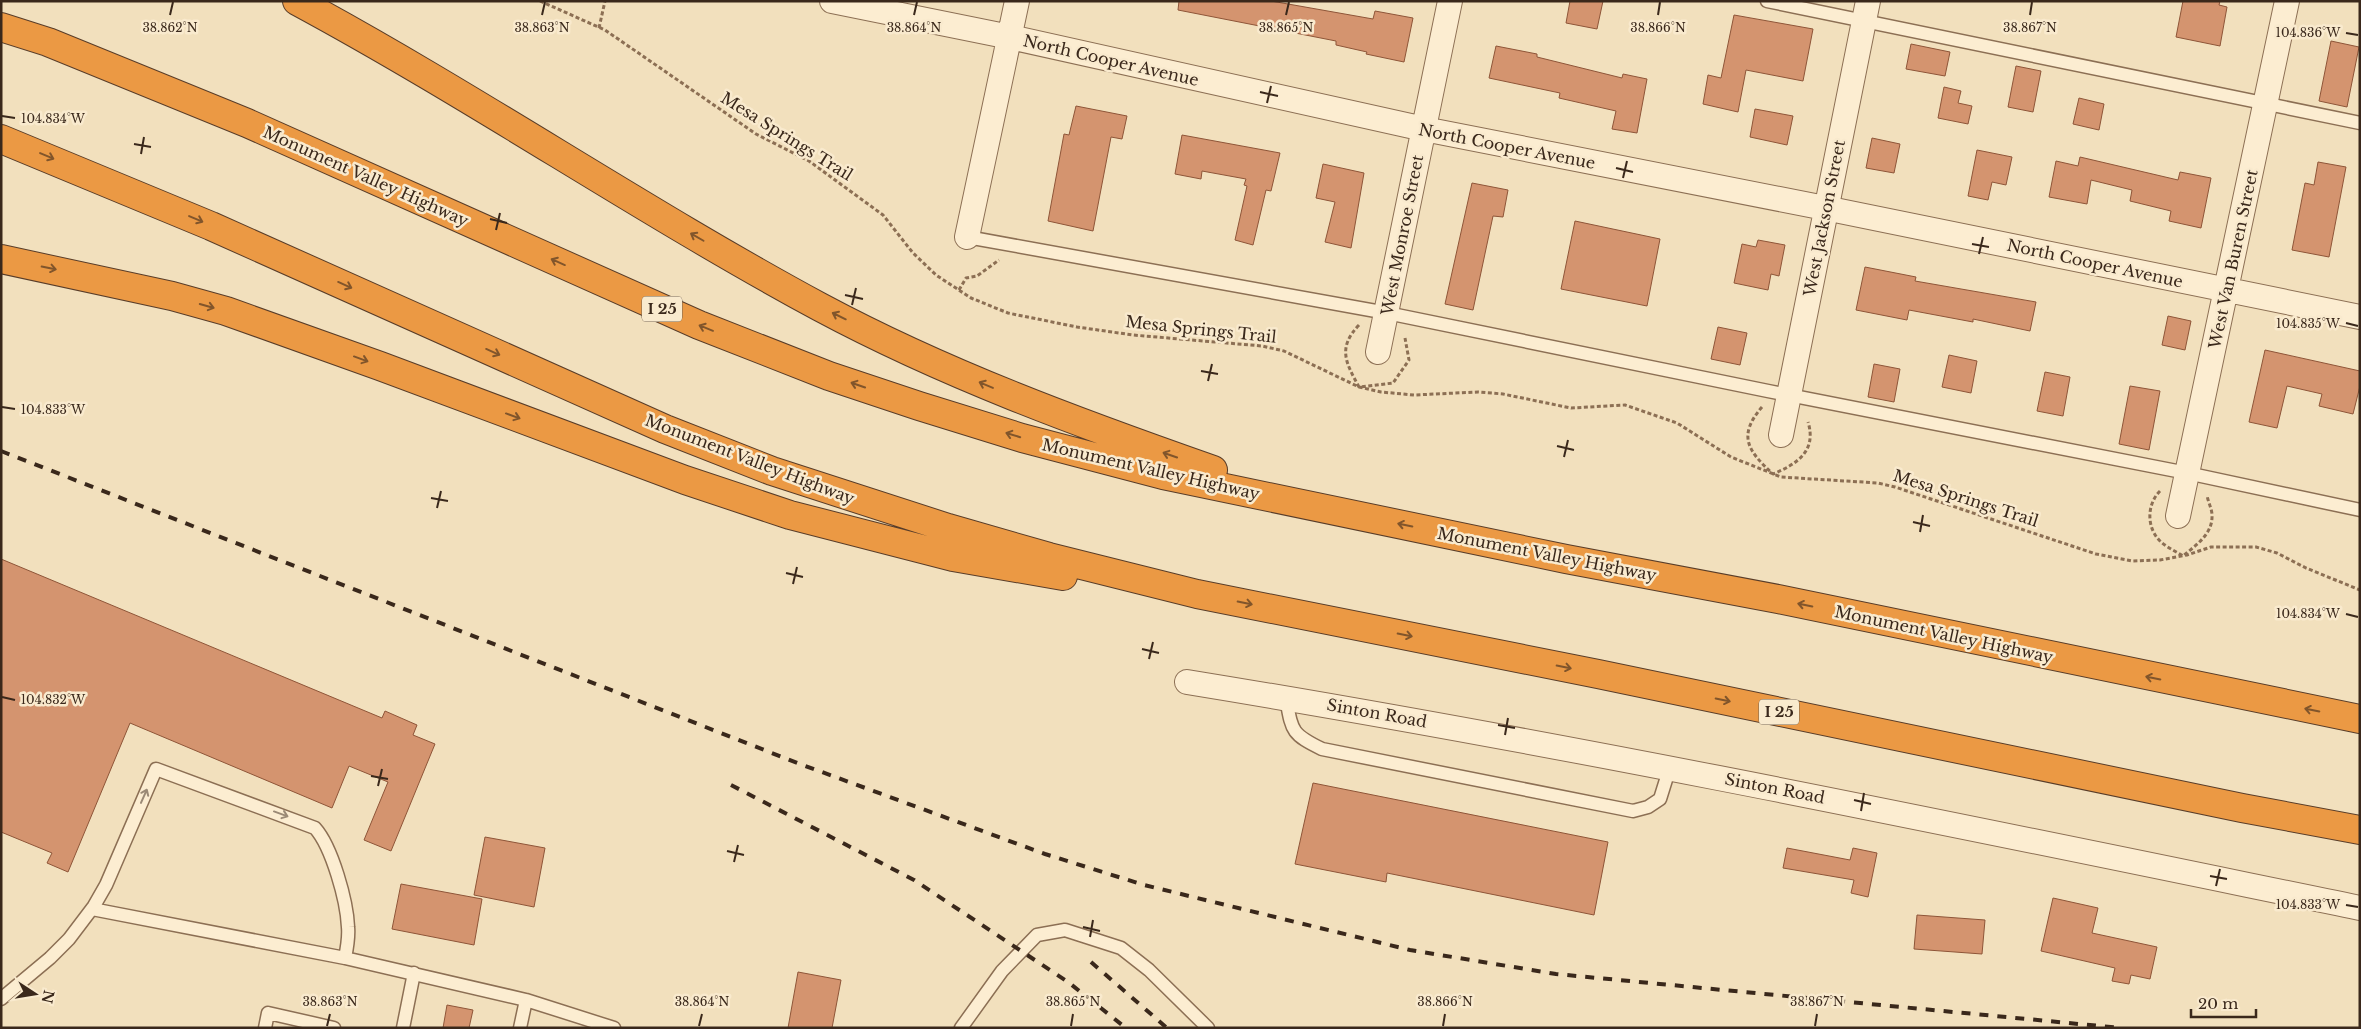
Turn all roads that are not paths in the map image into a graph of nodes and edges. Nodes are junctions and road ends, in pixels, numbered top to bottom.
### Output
1 (296, 1) edge
2 (832, 1) edge
3 (1017, 1) edge
4 (1450, 1) edge
5 (1767, 1) edge
6 (2288, 1) edge
7 (1866, 11) edge
8 (1, 27) edge
9 (1010, 37) junction
10 (2265, 103) junction
11 (2360, 123) edge
12 (1424, 130) junction
13 (1, 139) edge
14 (1825, 208) junction
15 (967, 237) joint
16 (1, 259) edge
17 (2226, 290) junction
18 (1387, 313) junction
19 (2360, 316) edge
20 (1378, 352) dead end
21 (1789, 395) junction
22 (1781, 435) dead end
23 (2187, 473) junction
24 (2360, 510) edge
25 (1350, 514) junction
26 (2178, 516) dead end
27 (1198, 594) junction
28 (1187, 682) dead end
29 (1286, 698) junction
30 (2360, 719) edge
31 (1670, 767) junction
32 (2360, 830) edge
33 (2360, 908) edge
34 (92, 909) junction
35 (345, 958) junction
36 (414, 973) junction
37 (1, 999) edge
38 (526, 1000) junction
39 (265, 1028) edge
40 (334, 1028) edge
41 (403, 1028) edge
42 (520, 1028) edge
43 (614, 1028) edge
44 (961, 1028) edge
45 (1208, 1028) edge

25 -> 1 highway
2 - 9 street, North Cooper Avenue
3 - 9 street
4 - 12 street, West Monroe Street
5 - 7 lane
6 - 10 street, West Van Buren Street
7 - 10 lane
7 - 14 street, West Jackson Street
25 -> 8 highway, Monument Valley Highway / I 25
9 - 12 street, North Cooper Avenue
9 - 15 street
10 - 11 lane
10 - 17 street, West Van Buren Street
12 - 14 street, North Cooper Avenue
12 - 18 street, West Monroe Street
13 -> 27 highway, Monument Valley Highway / I 25
14 - 17 street, North Cooper Avenue
14 - 21 street, West Jackson Street
15 - 18 lane
16 -> 27 highway
17 - 19 street, North Cooper Avenue
17 - 23 street, West Van Buren Street
18 - 20 street, West Monroe Street
18 - 21 lane
21 - 22 street, West Jackson Street
21 - 23 lane
23 - 24 lane
23 - 26 street, West Van Buren Street
30 -> 25 highway, Monument Valley Highway / I 25
27 -> 32 highway, Monument Valley Highway / I 25
28 - 29 street, Sinton Road
29 - 31 street, Sinton Road
29 - 31 lane
31 - 33 street, Sinton Road
34 - 35 lane
34 -> 35 lane
34 - 37 lane
35 - 36 lane
36 - 38 lane
36 - 41 lane
38 - 42 lane
38 - 43 lane
39 - 40 lane
44 - 45 lane

